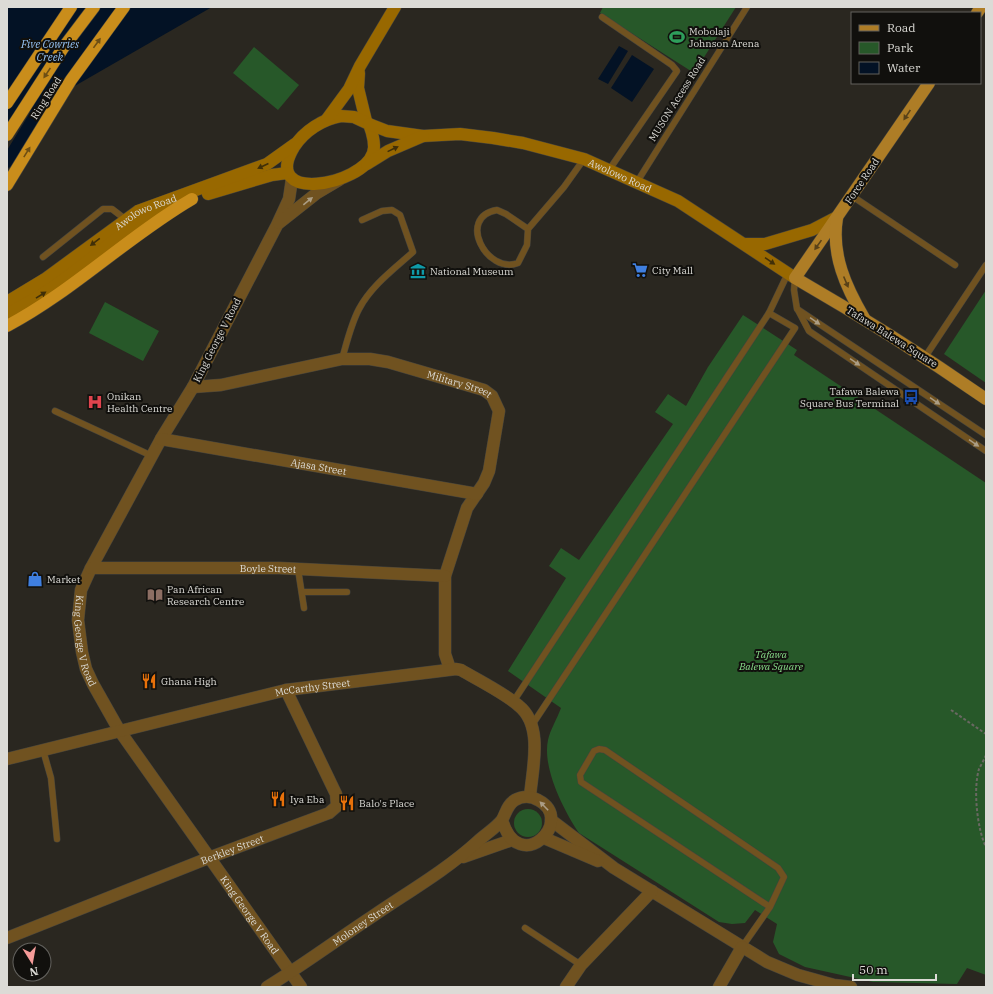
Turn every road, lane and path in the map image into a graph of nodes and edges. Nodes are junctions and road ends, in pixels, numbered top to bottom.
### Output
1 (71, 7) edge
2 (94, 7) edge
3 (124, 7) edge
4 (395, 7) edge
5 (748, 7) edge
6 (602, 18) dead end
7 (360, 66) junction
8 (928, 84) edge
9 (7, 103) edge
10 (327, 119) junction
11 (367, 122) junction
12 (7, 135) edge
13 (423, 136) junction
14 (295, 144) junction
15 (584, 159) junction
16 (365, 166) junction
17 (610, 170) junction
18 (289, 176) junction
19 (341, 179) junction
20 (637, 182) junction
21 (7, 185) edge
22 (852, 196) junction
23 (192, 199) junction
24 (837, 217) junction
25 (125, 219) junction
26 (362, 220) dead end
27 (277, 225) junction
28 (528, 229) junction
29 (746, 244) junction
30 (43, 257) dead end
31 (954, 264) dead end
32 (986, 265) edge
33 (791, 275) junction
34 (7, 302) edge
35 (797, 309) junction
36 (769, 313) junction
37 (7, 314) edge
38 (864, 318) junction
39 (7, 326) edge
40 (925, 357) junction
41 (342, 359) junction
42 (193, 387) junction
43 (986, 399) edge
44 (55, 411) dead end
45 (986, 435) edge
46 (161, 440) junction
47 (986, 451) edge
48 (152, 456) junction
49 (477, 494) junction
50 (91, 568) junction
51 (298, 569) junction
52 (445, 576) junction
53 (302, 592) junction
54 (347, 592) dead end
55 (304, 608) dead end
56 (450, 670) junction
57 (286, 690) junction
58 (513, 702) junction
59 (951, 710) dead end
60 (532, 725) junction
61 (119, 730) junction
62 (986, 734) edge
63 (43, 750) junction
64 (986, 755) edge
65 (7, 759) edge
66 (530, 797) junction
67 (502, 820) junction
68 (551, 820) junction
69 (544, 838) junction
70 (57, 839) dead end
71 (512, 840) junction
72 (986, 847) edge
73 (211, 857) junction
74 (458, 859) junction
75 (614, 868) junction
76 (652, 891) junction
77 (770, 907) junction
78 (525, 928) dead end
79 (7, 938) edge
80 (742, 947) junction
81 (581, 966) junction
82 (290, 972) junction
83 (833, 986) edge
84 (269, 987) edge
85 (301, 987) edge
86 (566, 987) edge
87 (719, 987) edge
88 (851, 987) edge

1 - 9 highway
2 -> 12 highway, Ring Road
21 -> 3 highway, Ring Road
4 - 7 main road
5 - 20 lane, MUSON Access Road
6 - 17 lane
7 - 10 main road
7 - 11 main road
8 -> 22 main road, Force Road
10 - 11 main road
10 - 14 main road
11 - 13 main road
11 - 16 main road
13 - 15 main road, Awolowo Road
16 -> 13 main road
14 - 18 main road
14 -> 25 main road, Awolowo Road
15 - 17 main road, Awolowo Road
15 - 28 lane
16 - 19 main road
17 - 20 main road, Awolowo Road
18 - 19 main road
18 - 23 main road, Awolowo Road
18 - 27 street, King George V Road
27 -> 19 street
20 - 29 main road, Awolowo Road
22 - 24 main road, Force Road
22 - 31 lane
37 -> 23 main road, Awolowo Road
23 - 39 highway
24 - 29 main road
24 -> 33 main road, Force Road
24 -> 38 main road
25 - 30 lane
25 -> 34 main road, Awolowo Road
26 - 41 lane
27 - 42 street, King George V Road
28 - 28 lane
29 -> 33 main road, Awolowo Road
32 - 40 lane
33 - 35 lane
33 - 36 lane
33 - 38 main road, Tafawa Balewa Square
35 -> 45 lane
35 -> 47 lane
36 - 58 lane
36 - 60 lane
38 - 40 main road, Tafawa Balewa Square
40 - 43 main road, Tafawa Balewa Square
41 - 42 street, Military Street
41 - 49 street, Military Street
42 - 46 street, King George V Road
44 - 48 lane
46 - 48 street, King George V Road
46 - 49 street, Ajasa Street
48 - 50 street, King George V Road
49 - 52 street, Military Street
50 - 51 street, Boyle Street
50 - 61 street, King George V Road
51 - 52 street, Boyle Street
51 - 53 lane
52 - 56 street, Military Street
53 - 54 lane
53 - 55 lane
56 - 57 street, McCarthy Street
56 - 58 street, McCarthy Street
57 - 61 street, McCarthy Street
57 - 73 street, Berkley Street
58 - 60 street, McCarthy Street
59 - 62 path
60 - 66 street, McCarthy Street
61 - 63 street, McCarthy Street
61 - 73 street, King George V Road
63 - 65 street, McCarthy Street
63 - 70 lane
64 - 72 path
66 - 67 street
68 -> 66 street
67 - 71 street
67 - 74 street, Moloney Street
68 - 69 street
68 - 75 street
69 - 71 street
69 - 75 street
71 - 74 street, Moloney Street
73 - 79 street, Berkley Street
73 - 82 street, King George V Road
74 - 82 street, Moloney Street
75 - 76 street
76 - 80 street
76 - 81 street
77 - 77 lane
77 - 80 lane
78 - 81 lane
80 - 83 street
80 - 87 street
81 - 86 street
82 - 84 street, Moloney Street
82 - 85 street, King George V Road
83 - 88 street

